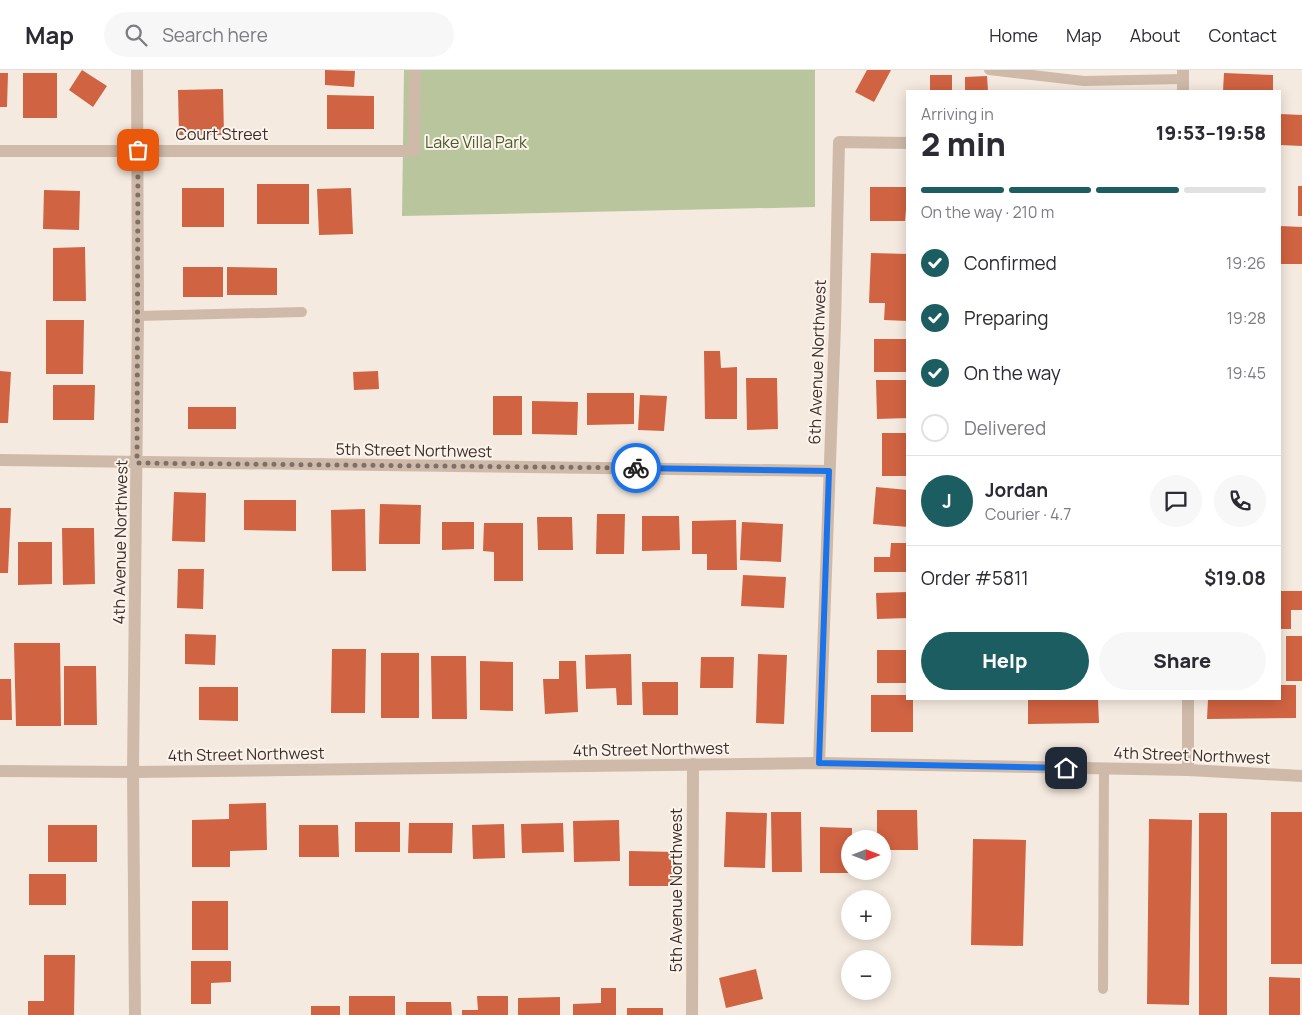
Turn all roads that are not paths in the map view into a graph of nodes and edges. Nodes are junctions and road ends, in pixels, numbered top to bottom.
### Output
1 (137, 70) edge
2 (415, 70) edge
3 (989, 70) edge
4 (1183, 80) edge
5 (906, 143) edge
6 (0, 150) edge
7 (138, 150) junction
8 (302, 312) dead end
9 (138, 316) junction
10 (0, 460) edge
11 (137, 463) junction
12 (829, 471) junction
13 (1188, 700) edge
14 (819, 763) junction
15 (693, 764) junction
16 (1104, 769) junction
17 (1188, 770) junction
18 (0, 771) edge
19 (133, 772) junction
20 (1302, 776) edge
21 (1103, 989) dead end
22 (135, 1015) edge
23 (692, 1015) edge

1 - 7 street, 4th Avenue Northwest
2 - 7 street, Court Street
3 - 4 lane
5 - 12 street, 6th Avenue Northwest
6 - 7 street, Court Street
7 - 9 street, 4th Avenue Northwest
8 - 9 lane
9 - 11 street, 4th Avenue Northwest
10 - 11 street, 5th Street Northwest
11 - 12 street, 5th Street Northwest
11 - 19 street, 4th Avenue Northwest
12 - 14 street, 6th Avenue Northwest
13 - 17 street
14 - 15 street, 4th Street Northwest
14 - 16 street, 4th Street Northwest
15 - 19 street, 4th Street Northwest
15 - 23 street, 5th Avenue Northwest
16 - 17 street, 4th Street Northwest
16 - 21 lane
17 - 20 street, 4th Street Northwest
18 - 19 street, 4th Street Northwest
19 - 22 street, 4th Avenue Northwest

